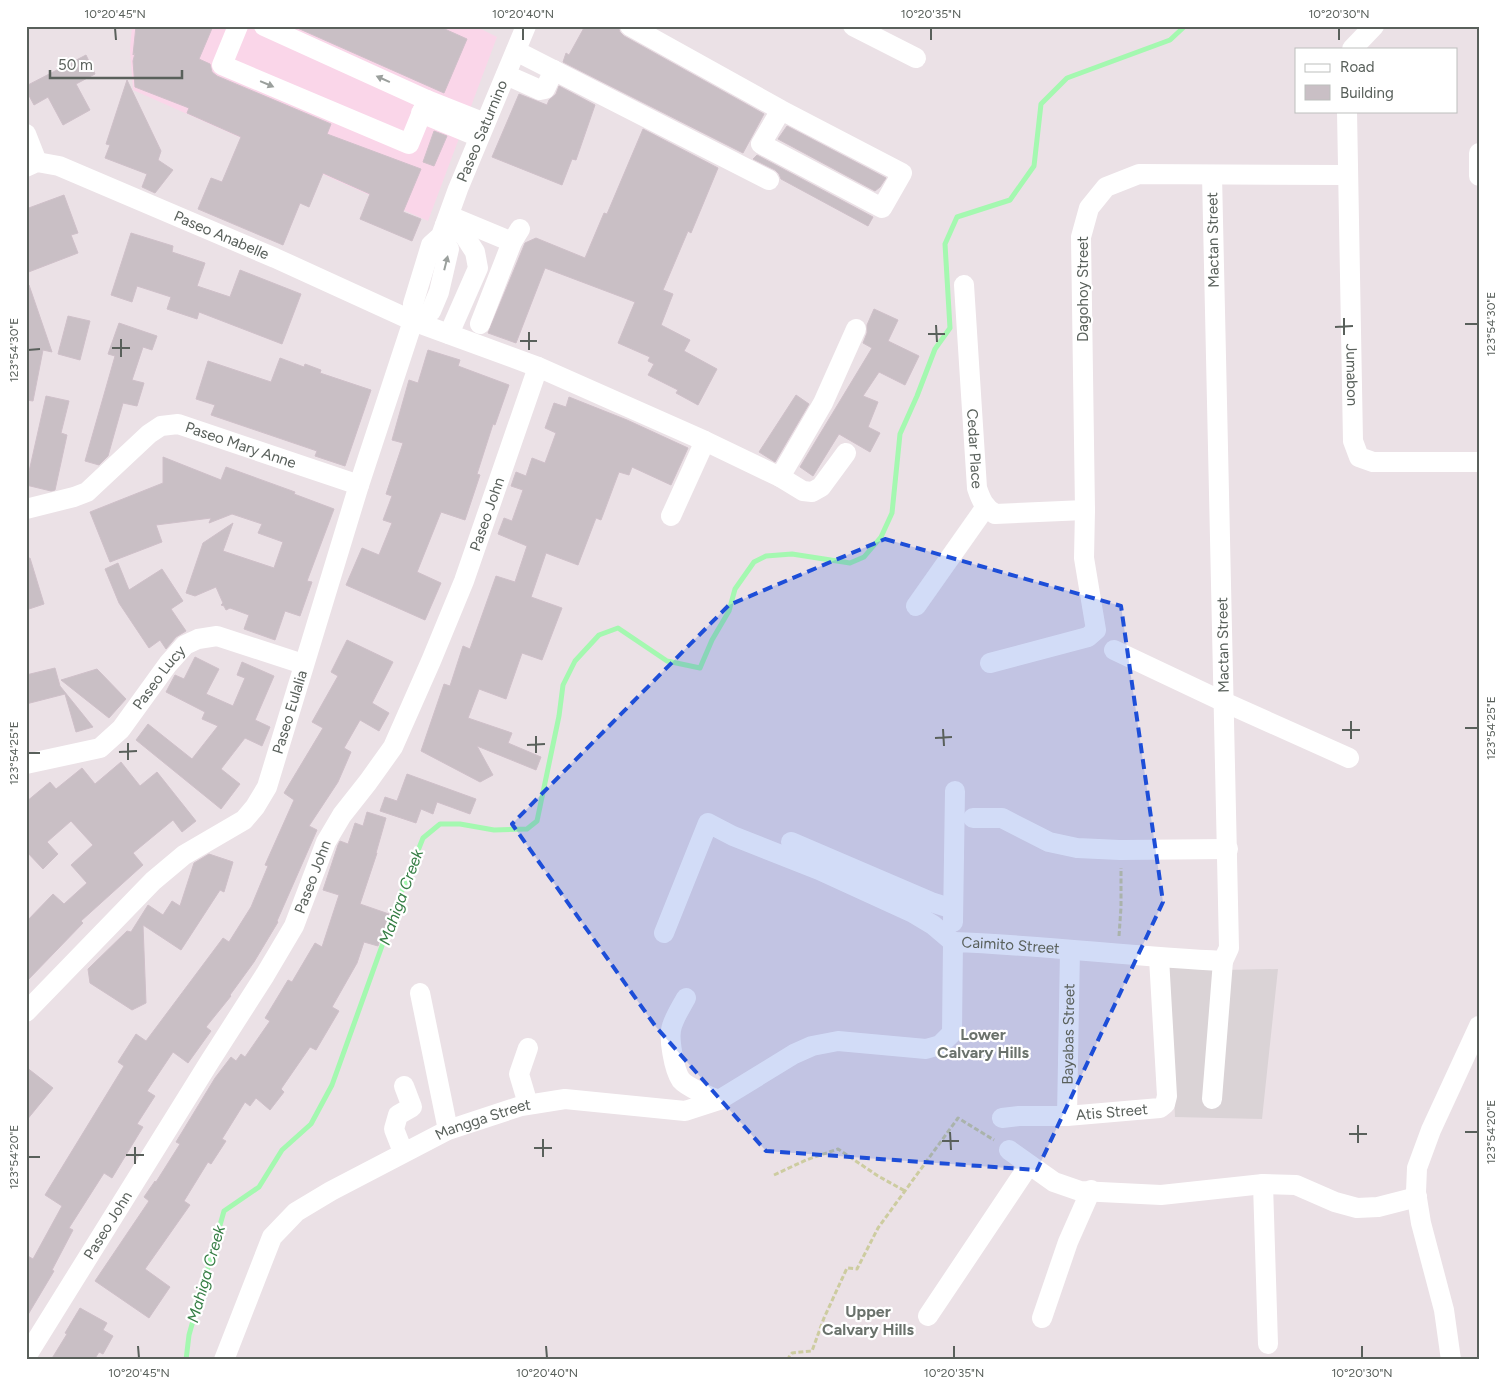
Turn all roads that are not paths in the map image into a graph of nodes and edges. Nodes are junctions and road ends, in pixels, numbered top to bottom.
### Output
1 (238, 26) edge
2 (264, 26) edge
3 (526, 26) edge
4 (630, 26) edge
5 (853, 26) edge
6 (1374, 26) edge
7 (1353, 48) edge
8 (516, 51) junction
9 (916, 58) dead end
10 (554, 70) junction
11 (506, 75) junction
12 (424, 106) junction
13 (782, 110) junction
14 (1347, 112) edge
15 (482, 130) junction
16 (26, 134) edge
17 (1479, 153) edge
18 (31, 164) edge
19 (1212, 175) junction
20 (1348, 175) junction
21 (1479, 176) edge
22 (770, 180) dead end
23 (445, 226) junction
24 (964, 285) dead end
25 (413, 321) junction
26 (480, 324) dead end
27 (856, 329) dead end
28 (449, 334) junction
29 (538, 368) junction
30 (705, 441) junction
31 (846, 453) dead end
32 (1479, 462) edge
33 (780, 477) junction
34 (359, 485) junction
35 (985, 508) junction
36 (26, 509) edge
37 (1085, 510) junction
38 (670, 516) dead end
39 (916, 606) dead end
40 (1114, 650) dead end
41 (990, 663) dead end
42 (303, 664) junction
43 (1224, 702) junction
44 (1349, 758) dead end
45 (26, 764) edge
46 (955, 791) dead end
47 (973, 818) dead end
48 (791, 842) dead end
49 (1228, 848) junction
50 (953, 909) junction
51 (664, 933) dead end
52 (953, 942) junction
53 (1070, 950) junction
54 (1159, 958) junction
55 (1223, 961) junction
56 (420, 993) dead end
57 (686, 998) dead end
58 (26, 1012) edge
59 (1479, 1026) edge
60 (838, 1041) joint
61 (528, 1048) dead end
62 (404, 1086) dead end
63 (1212, 1099) dead end
64 (719, 1100) junction
65 (528, 1104) junction
66 (1067, 1116) junction
67 (1002, 1118) dead end
68 (448, 1130) junction
69 (1009, 1150) road end
70 (403, 1152) junction
71 (1030, 1165) junction
72 (1263, 1184) junction
73 (1091, 1190) junction
74 (1417, 1197) junction
75 (928, 1316) dead end
76 (1042, 1318) dead end
77 (1268, 1344) dead end
78 (26, 1357) edge
79 (224, 1360) edge
80 (1451, 1360) edge

1 -> 12 street
12 -> 2 street
3 - 8 street, Paseo Saturnino
4 - 13 street
5 - 9 street
6 - 7 street
8 - 10 street
8 - 11 street, Paseo Saturnino
10 - 11 street
10 - 22 street
11 - 15 street, Paseo Saturnino
12 - 15 street
13 - 13 street
14 - 20 street, Jumabon
15 - 23 street, Paseo Saturnino
16 - 18 street
17 - 21 street
18 - 25 street, Paseo Anabelle
19 - 20 street, Dagohoy Street
19 - 37 street, Dagohoy Street
19 - 43 street, Mactan Street
20 - 32 street, Jumabon
23 - 25 street, Paseo Saturnino
23 - 26 street
23 - 28 street
24 - 35 street, Cedar Place
25 - 28 street, Paseo Anabelle
25 - 34 street, Paseo Eulalia
27 - 33 street
28 - 29 street, Paseo Anabelle
29 - 30 street, Paseo Anabelle
29 - 78 street, Paseo John
30 - 33 street, Paseo Anabelle
30 - 38 street
31 - 33 street, Paseo Anabelle
34 - 36 street, Paseo Mary Anne
34 - 42 street, Paseo Eulalia
35 - 37 street, Cedar Place
35 - 39 street
37 - 41 street, Dagohoy Street
40 - 43 street
42 - 45 street, Paseo Lucy
42 - 58 street, Paseo Eulalia
43 - 44 street
43 - 49 street, Mactan Street
46 - 50 street
47 - 49 street
48 - 50 street
49 - 55 street, Mactan Street
50 - 52 street
51 - 52 street
52 - 53 street, Caimito Street
52 - 60 street, Caimito Street
53 - 54 street
53 - 66 street, Bayabas Street
54 - 55 street
54 - 66 street, Atis Street
55 - 63 street, Mactan Street
56 - 68 street
57 - 64 street
59 - 74 street
60 - 64 street, Mangga Street
61 - 65 street
62 - 70 street
64 - 65 street, Mangga Street
65 - 68 street, Mangga Street
66 - 67 street, Atis Street
68 - 70 street, Mangga Street
69 - 71 street
70 - 79 street, Mangga Street
71 - 73 street
71 - 75 street
72 - 73 street
72 - 74 street
72 - 77 street
73 - 76 street
74 - 80 street

